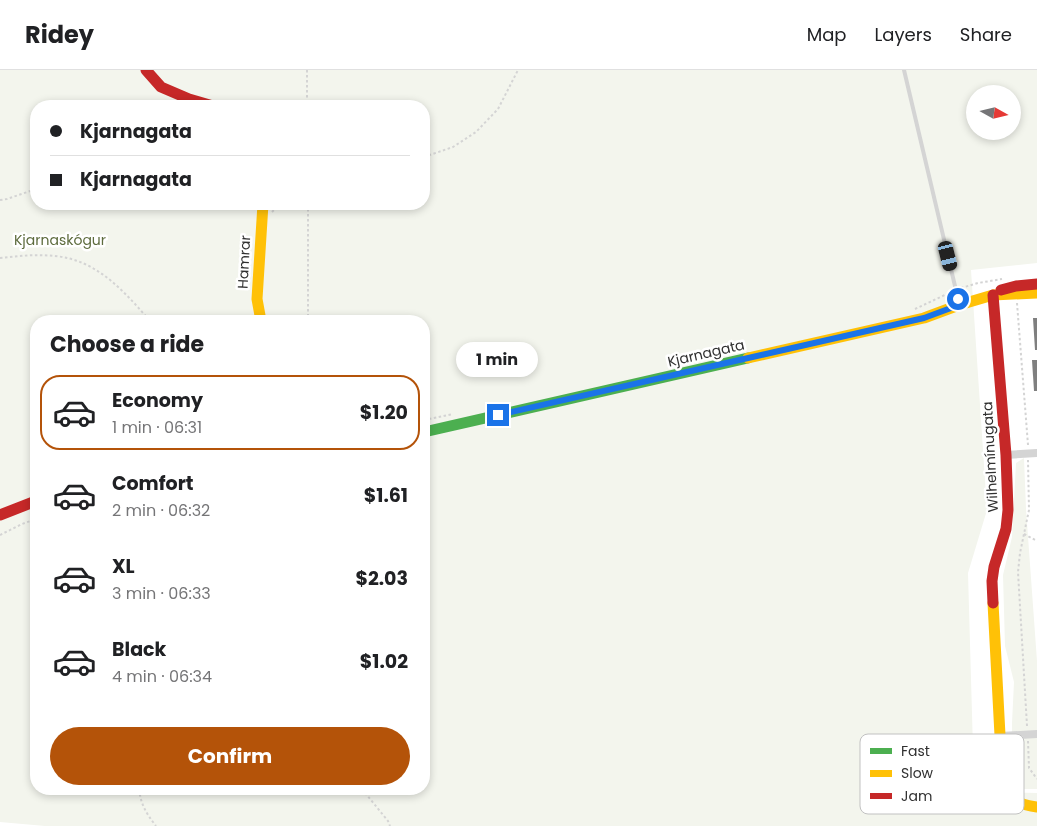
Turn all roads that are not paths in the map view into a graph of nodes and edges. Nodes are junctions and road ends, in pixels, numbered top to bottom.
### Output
1 (146, 70) edge
2 (904, 70) edge
3 (192, 100) edge
4 (263, 210) edge
5 (1037, 284) edge
6 (1037, 293) edge
7 (993, 295) junction
8 (959, 305) junction
9 (259, 315) edge
10 (430, 431) edge
11 (1037, 453) edge
12 (1006, 455) junction
13 (30, 504) edge
14 (0, 516) edge
15 (1001, 734) edge
16 (1024, 734) edge
17 (1037, 734) edge
18 (1024, 804) edge
19 (1037, 807) edge

1 - 3 street
2 - 8 lane
4 - 9 street, Hamrar
5 - 7 street, Kjarnagata
6 - 7 street, Kjarnagata
7 - 8 street, Kjarnagata
7 - 12 street, Wilhelmínugata
8 - 10 street, Kjarnagata
11 - 12 street
12 - 15 street, Wilhelmínugata
13 - 14 street
16 - 17 street
18 - 19 street, Wilhelmínugata

